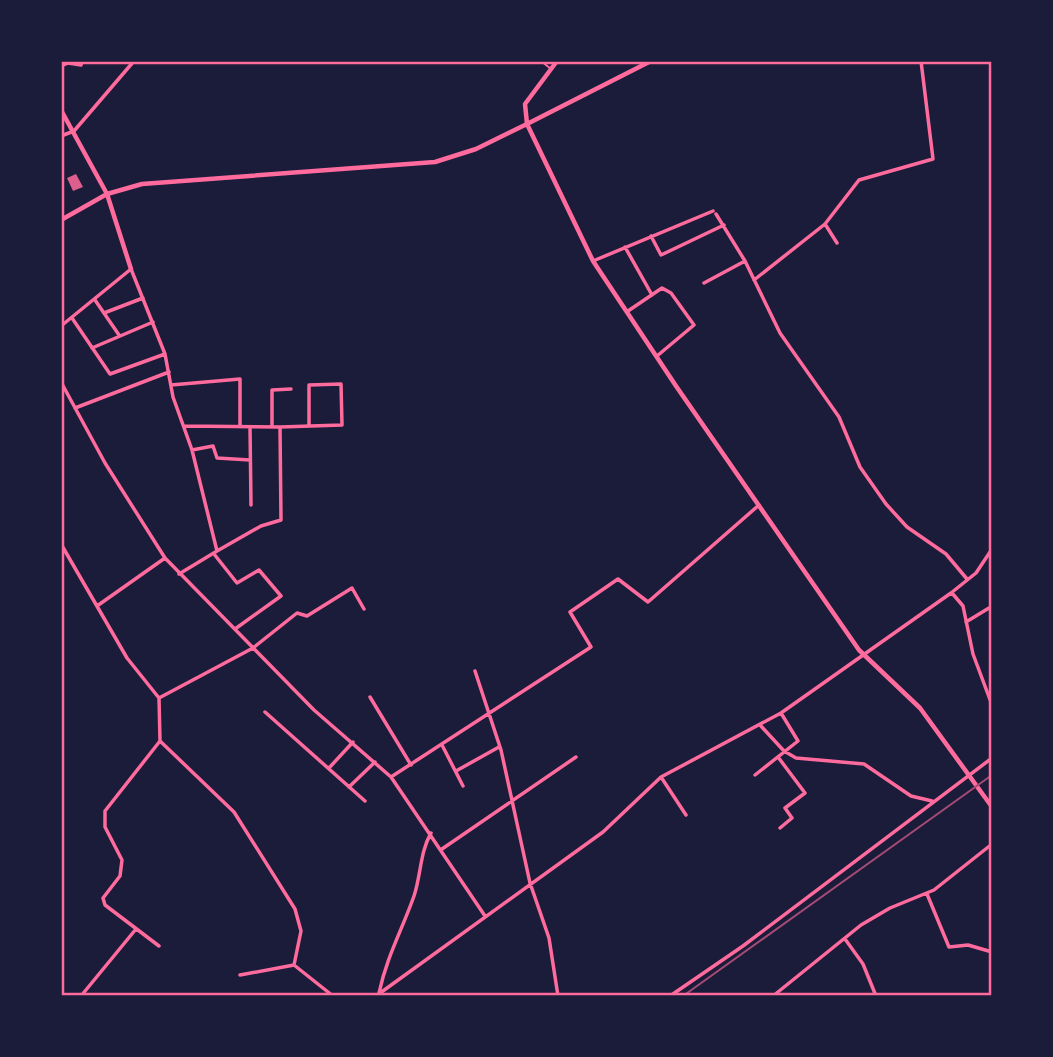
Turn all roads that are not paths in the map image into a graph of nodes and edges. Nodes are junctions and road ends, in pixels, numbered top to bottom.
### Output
1 (82, 61) edge
2 (134, 61) edge
3 (541, 61) edge
4 (557, 61) edge
5 (651, 61) edge
6 (921, 61) edge
7 (61, 66) edge
8 (552, 69) junction
9 (61, 110) edge
10 (527, 124) junction
11 (74, 131) junction
12 (61, 136) edge
13 (107, 194) junction
14 (61, 220) edge
15 (825, 224) junction
16 (724, 225) junction
17 (651, 236) junction
18 (837, 243) dead end
19 (625, 247) junction
20 (593, 261) junction
21 (745, 261) junction
22 (131, 269) junction
23 (754, 280) junction
24 (704, 283) dead end
25 (652, 295) junction
26 (143, 298) junction
27 (95, 300) junction
28 (628, 312) junction
29 (104, 313) junction
30 (72, 318) junction
31 (153, 322) junction
32 (61, 326) edge
33 (119, 335) junction
34 (92, 348) junction
35 (165, 354) junction
36 (657, 356) junction
37 (169, 372) junction
38 (61, 382) edge
39 (171, 385) junction
40 (291, 389) dead end
41 (75, 408) junction
42 (184, 426) junction
43 (309, 426) junction
44 (240, 427) junction
45 (250, 427) junction
46 (272, 427) junction
47 (280, 427) junction
48 (192, 450) junction
49 (250, 460) junction
50 (251, 505) dead end
51 (759, 505) junction
52 (61, 544) edge
53 (992, 549) edge
54 (215, 552) junction
55 (165, 558) junction
56 (992, 562) edge
57 (985, 563) junction
58 (179, 575) junction
59 (968, 580) junction
60 (951, 593) junction
61 (97, 606) junction
62 (989, 608) dead end
63 (364, 609) dead end
64 (966, 622) junction
65 (234, 629) junction
66 (253, 648) junction
67 (864, 655) junction
68 (475, 671) dead end
69 (370, 697) dead end
70 (159, 698) junction
71 (992, 705) edge
72 (265, 712) dead end
73 (486, 712) junction
74 (781, 713) junction
75 (760, 725) junction
76 (160, 741) junction
77 (353, 741) junction
78 (442, 746) junction
79 (499, 747) junction
80 (784, 751) junction
81 (576, 757) dead end
82 (778, 757) junction
83 (992, 758) edge
84 (375, 761) junction
85 (411, 765) junction
86 (329, 768) junction
87 (456, 771) junction
88 (755, 775) dead end
89 (970, 775) junction
90 (391, 777) junction
91 (661, 778) junction
92 (463, 786) dead end
93 (349, 787) junction
94 (365, 801) dead end
95 (932, 801) junction
96 (511, 804) junction
97 (992, 807) edge
98 (686, 815) dead end
99 (780, 828) dead end
100 (431, 833) junction
101 (992, 844) edge
102 (442, 849) junction
103 (530, 883) junction
104 (927, 894) junction
105 (485, 916) junction
106 (136, 929) junction
107 (845, 939) junction
108 (159, 946) dead end
109 (992, 952) edge
110 (294, 965) junction
111 (240, 975) dead end
112 (378, 994) edge
113 (81, 996) edge
114 (333, 996) edge
115 (558, 996) edge
116 (670, 996) edge
117 (773, 996) edge
118 (876, 996) edge

1 - 7 street
2 - 11 street
3 - 8 lane
4 - 8 main road
5 - 10 main road
6 - 15 street
8 - 10 main road
9 - 11 main road
10 - 13 main road
10 - 20 main road
11 - 12 street
11 - 13 main road
13 - 14 main road
13 - 22 main road
15 - 18 street
15 - 23 street
16 - 17 street
16 - 17 street
16 - 21 street
17 - 19 street
19 - 20 street
19 - 25 street
20 - 28 main road
21 - 23 street
21 - 24 street
22 - 26 street
22 - 27 street
23 - 59 street
25 - 28 street
25 - 36 street
26 - 29 street
26 - 31 street
27 - 29 street
27 - 30 street
28 - 36 main road
29 - 33 street
30 - 32 street
30 - 34 street
31 - 33 street
31 - 35 street
33 - 34 street
34 - 35 street
35 - 37 street
36 - 51 main road
37 - 39 street
37 - 41 street
38 - 41 street
39 - 42 street
39 - 44 street
40 - 46 street
41 - 55 street
42 - 44 street
42 - 48 street
43 - 43 street
43 - 47 street
44 - 45 street
45 - 46 street
45 - 49 street
46 - 47 street
47 - 54 street
48 - 49 street
48 - 54 street
49 - 50 street
51 - 67 main road
51 - 73 street
52 - 61 street
53 - 57 street
54 - 58 street
54 - 65 street
55 - 58 street
55 - 61 street
56 - 57 street
57 - 59 street
58 - 65 street
59 - 60 street
60 - 64 street
60 - 67 street
61 - 70 street
62 - 64 street
63 - 66 street
64 - 71 street
65 - 66 street
66 - 70 street
66 - 77 street
67 - 74 street
67 - 89 main road
68 - 73 street
69 - 85 street
70 - 76 street
72 - 86 street
73 - 78 street
73 - 79 street
74 - 75 street
74 - 80 street
75 - 80 street
75 - 91 street
76 - 106 street
76 - 110 street
77 - 84 street
77 - 86 street
78 - 85 street
78 - 87 street
79 - 87 street
79 - 96 street
80 - 82 street
80 - 95 street
81 - 96 street
82 - 88 street
82 - 99 street
83 - 89 street
84 - 90 street
84 - 93 street
85 - 90 street
86 - 93 street
87 - 92 street
89 - 95 street
89 - 97 main road
90 - 100 street
91 - 98 street
91 - 103 street
93 - 94 street
95 - 116 street
96 - 102 street
96 - 103 street
100 - 102 street
100 - 112 street
101 - 104 street
102 - 105 street
103 - 105 street
103 - 115 street
104 - 107 street
104 - 109 street
105 - 112 street
106 - 108 street
106 - 113 street
107 - 117 street
107 - 118 street
110 - 111 street
110 - 114 street

